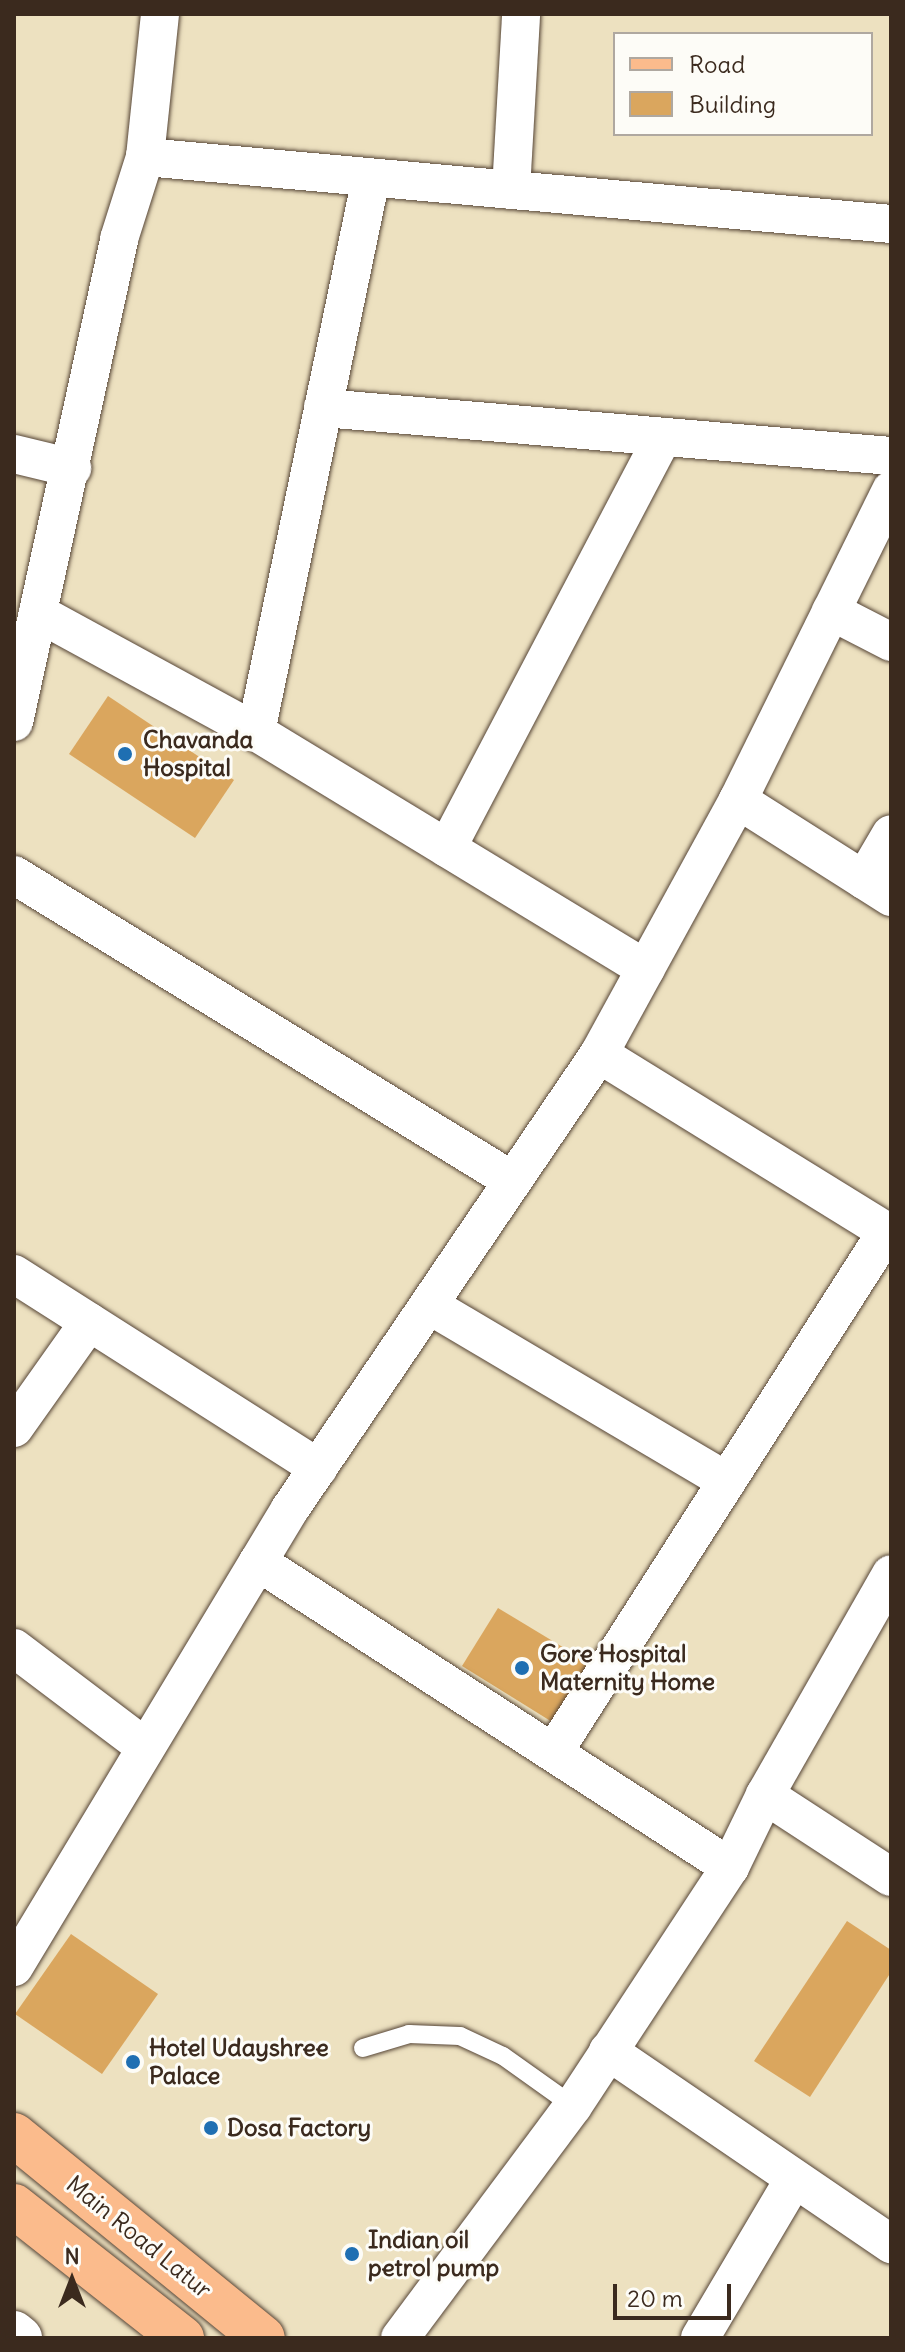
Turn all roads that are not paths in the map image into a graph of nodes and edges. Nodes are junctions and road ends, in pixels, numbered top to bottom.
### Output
1 (160, 14) edge
2 (521, 14) edge
3 (145, 157) junction
4 (371, 178) junction
5 (511, 190) junction
6 (891, 224) edge
7 (323, 408) junction
8 (663, 437) junction
9 (14, 454) edge
10 (891, 456) edge
11 (72, 468) junction
12 (891, 490) edge
13 (831, 611) junction
14 (38, 613) junction
15 (891, 642) edge
16 (14, 722) edge
17 (256, 732) junction
18 (738, 800) junction
19 (891, 834) edge
20 (447, 848) junction
21 (14, 875) edge
22 (878, 889) edge
23 (646, 969) junction
24 (599, 1054) junction
25 (513, 1181) junction
26 (889, 1232) edge
27 (14, 1274) edge
28 (429, 1305) junction
29 (89, 1322) junction
30 (14, 1428) edge
31 (318, 1468) junction
32 (727, 1481) junction
33 (258, 1562) junction
34 (891, 1574) edge
35 (14, 1648) edge
36 (145, 1747) junction
37 (555, 1750) junction
38 (765, 1795) junction
39 (730, 1867) junction
40 (891, 1877) edge
41 (14, 1967) edge
42 (363, 2048) dead end
43 (608, 2051) junction
44 (573, 2106) junction
45 (14, 2135) edge
46 (794, 2179) junction
47 (14, 2206) edge
48 (887, 2232) edge
49 (14, 2333) edge
50 (20, 2338) edge
51 (182, 2338) edge
52 (263, 2338) edge
53 (400, 2338) edge
54 (700, 2338) edge

1 - 3 street
2 - 5 street
3 - 4 street
3 - 11 street
4 - 5 street
4 - 7 street
5 - 6 street
7 - 8 street
7 - 17 street
8 - 10 street
8 - 20 street
9 - 11 street
11 - 14 street
12 - 13 street
13 - 15 street
13 - 18 street
14 - 16 street
14 - 17 street
17 - 20 street
18 - 22 street
18 - 23 street
19 - 22 street
20 - 23 street
21 - 25 street
23 - 24 street
24 - 25 street
24 - 26 street
25 - 28 street
26 - 32 street
27 - 29 street
28 - 31 street
28 - 32 street
29 - 30 street
29 - 31 street
31 - 33 street
32 - 37 street
33 - 36 street
33 - 37 street
34 - 38 street
35 - 36 street
36 - 41 street
37 - 39 street
38 - 39 street
38 - 40 street
39 - 43 street
42 - 44 lane
43 - 44 street
43 - 46 street
44 - 53 street
45 - 52 main road, Main Road Latur
46 - 48 street
46 - 54 street
47 - 51 main road
49 - 50 street

